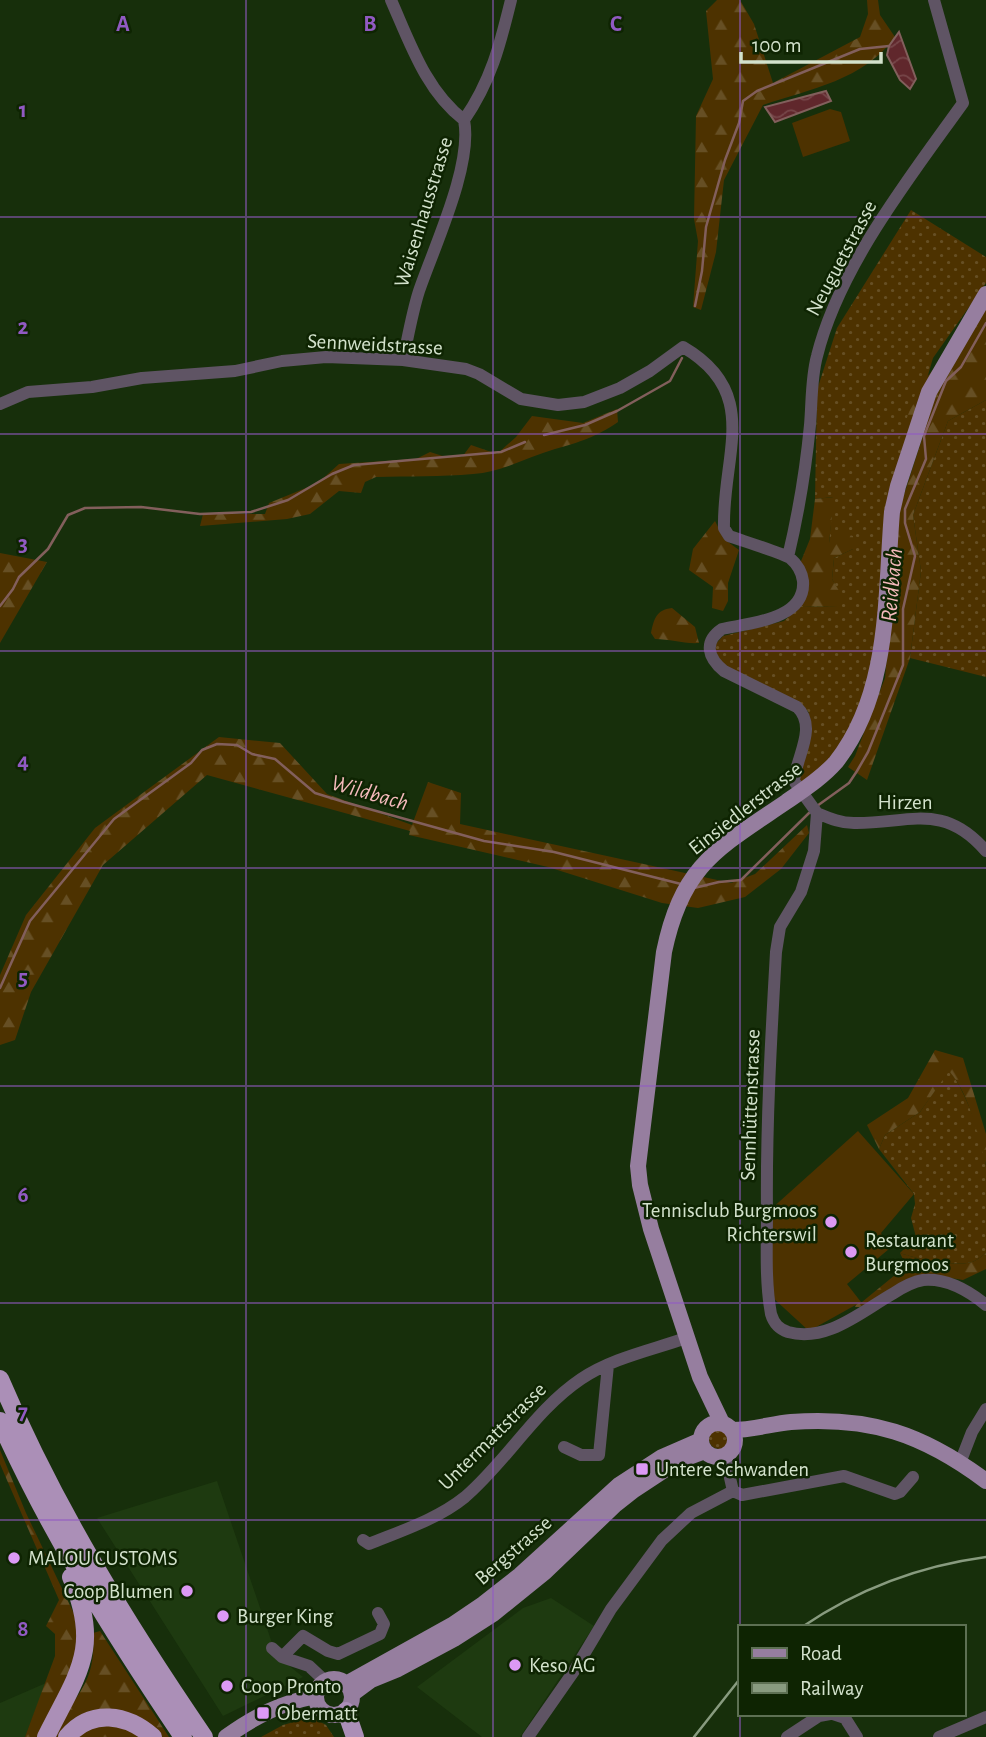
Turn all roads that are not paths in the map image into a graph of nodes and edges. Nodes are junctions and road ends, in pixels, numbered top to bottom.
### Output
1 (391, 0) edge
2 (511, 0) edge
3 (934, 0) edge
4 (464, 120) junction
5 (986, 294) edge
6 (403, 360) junction
7 (0, 404) edge
8 (788, 556) junction
9 (804, 797) junction
10 (817, 813) junction
11 (986, 851) edge
12 (986, 1305) edge
13 (686, 1338) junction
14 (608, 1364) junction
15 (699, 1377) junction
16 (0, 1379) edge
17 (986, 1409) edge
18 (0, 1421) edge
19 (729, 1438) junction
20 (704, 1439) junction
21 (564, 1447) dead end
22 (960, 1463) junction
23 (913, 1477) dead end
24 (986, 1481) edge
25 (733, 1491) junction
26 (36, 1496) junction
27 (363, 1540) dead end
28 (378, 1613) dead end
29 (272, 1648) dead end
30 (282, 1657) junction
31 (325, 1681) joint
32 (335, 1701) junction
33 (819, 1716) edge
34 (838, 1716) edge
35 (986, 1717) edge
36 (235, 1735) edge
37 (46, 1737) edge
38 (67, 1737) edge
39 (153, 1737) edge
40 (183, 1737) edge
41 (204, 1737) edge
42 (343, 1737) edge
43 (355, 1737) edge
44 (528, 1737) edge
45 (787, 1737) edge
46 (857, 1737) edge
47 (939, 1737) edge

1 - 4 street
2 - 4 street, Waisenhausstrasse
3 - 8 street, Neuguetstrasse
4 - 6 street, Waisenhausstrasse
5 - 9 main road, Einsiedlerstrasse
6 - 7 street, Sennweidstrasse
6 - 8 street, Sennweidstrasse
8 - 9 street
9 - 10 street
9 - 13 main road, Einsiedlerstrasse
10 - 11 street, Hirzen
10 - 12 street, Sennhüttenstrasse
13 - 14 street, Untermattstrasse
13 - 15 main road, Einsiedlerstrasse
14 - 21 street
14 - 27 street, Untermattstrasse
15 - 19 main road, Einsiedlerstrasse
15 - 20 main road, Einsiedlerstrasse
16 - 41 highway
17 - 22 street
18 - 26 highway
19 - 20 main road, Bergstrasse
19 - 20 main road, Bergstrasse
19 - 22 main road, Bergstrasse
19 - 25 street
20 - 32 main road, Bergstrasse
22 - 24 main road, Bergstrasse
23 - 25 street
25 - 44 street
26 - 37 highway
26 - 40 highway
28 - 30 street
29 - 30 street
30 - 31 street
31 - 32 main road
32 - 36 main road, Bergstrasse
32 - 42 highway
32 - 43 highway
33 - 45 street
34 - 46 street
35 - 47 street
38 - 39 highway

